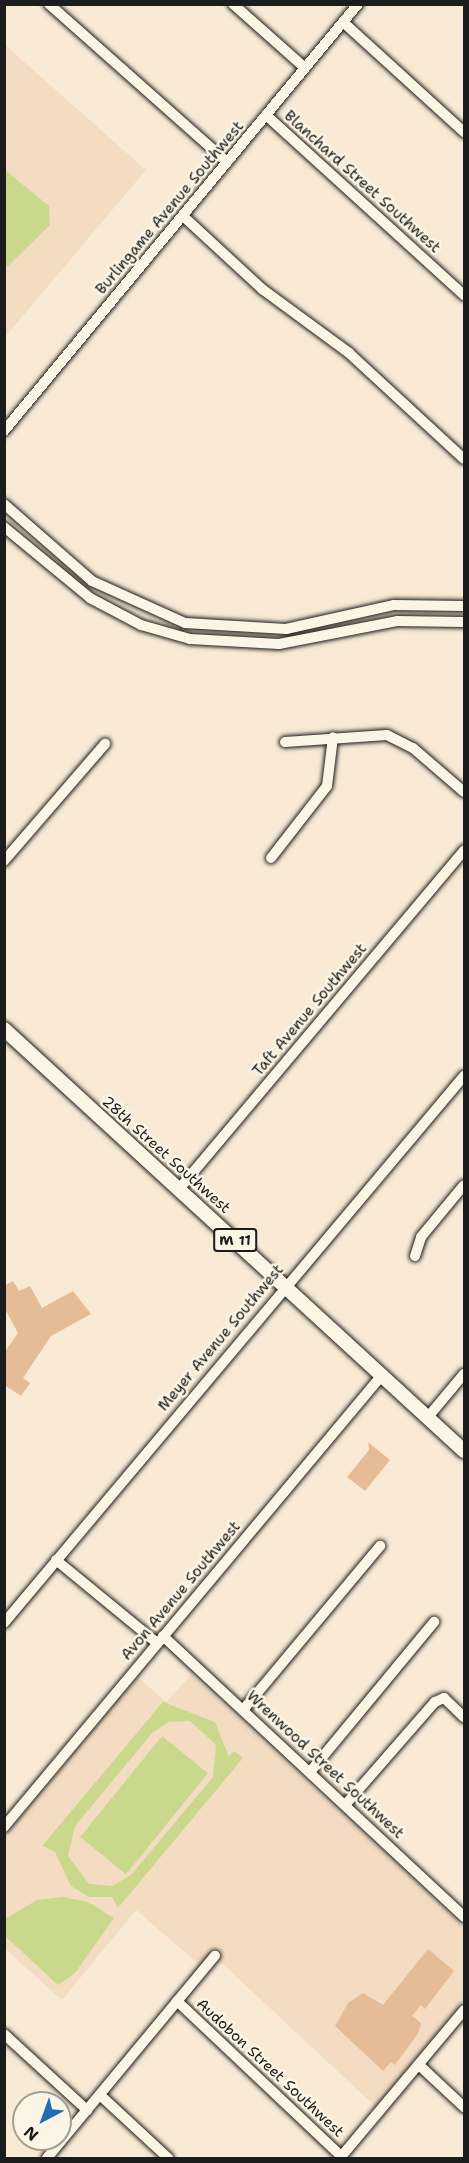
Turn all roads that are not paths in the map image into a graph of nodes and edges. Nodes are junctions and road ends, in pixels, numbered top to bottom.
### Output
1 (49, 4) edge
2 (233, 4) edge
3 (358, 4) edge
4 (343, 22) junction
5 (304, 68) junction
6 (266, 115) junction
7 (465, 132) edge
8 (227, 162) junction
9 (183, 216) junction
10 (465, 295) edge
11 (4, 431) edge
12 (465, 459) edge
13 (4, 504) edge
14 (4, 527) edge
15 (465, 606) edge
16 (465, 622) edge
17 (333, 737) junction
18 (285, 742) dead end
19 (105, 744) dead end
20 (465, 792) edge
21 (465, 850) edge
22 (271, 858) dead end
23 (4, 861) edge
24 (4, 1029) edge
25 (465, 1076) edge
26 (465, 1185) edge
27 (179, 1190) junction
28 (416, 1256) dead end
29 (284, 1285) junction
30 (465, 1374) edge
31 (381, 1375) junction
32 (428, 1417) junction
33 (465, 1451) edge
34 (380, 1546) dead end
35 (56, 1560) junction
36 (434, 1622) dead end
37 (4, 1623) edge
38 (160, 1640) junction
39 (243, 1710) junction
40 (465, 1717) edge
41 (310, 1772) junction
42 (345, 1805) junction
43 (4, 1827) edge
44 (465, 1917) edge
45 (216, 1956) dead end
46 (177, 2001) junction
47 (465, 2010) edge
48 (4, 2034) edge
49 (419, 2065) junction
50 (100, 2096) junction
51 (465, 2107) edge
52 (87, 2110) junction
53 (341, 2157) edge
54 (47, 2158) edge
55 (168, 2158) edge

1 - 8 street
2 - 5 street
3 - 4 street, Burlingame Avenue Southwest
4 - 5 street, Burlingame Avenue Southwest
4 - 7 street
5 - 6 street, Burlingame Avenue Southwest
6 - 8 street, Burlingame Avenue Southwest
6 - 10 street, Blanchard Street Southwest
8 - 9 street, Burlingame Avenue Southwest
9 - 11 street, Burlingame Avenue Southwest
9 - 12 street
13 - 15 street
14 - 16 street
17 - 18 street
17 - 20 street
17 - 22 street
19 - 23 street
21 - 27 street, Taft Avenue Southwest
24 - 27 main road, 28th Street Southwest / M 11
25 - 29 street, Meyer Avenue Southwest
26 - 28 street
27 - 29 main road, 28th Street Southwest / M 11
29 - 31 main road, 28th Street Southwest / M 11
29 - 35 street, Meyer Avenue Southwest
30 - 32 street
31 - 32 main road, 28th Street Southwest / M 11
31 - 38 street, Avon Avenue Southwest
32 - 33 main road, 28th Street Southwest / M 11
34 - 39 street
35 - 37 street, Meyer Avenue Southwest
35 - 38 street, Wrenwood Street Southwest
36 - 41 street
38 - 39 street, Wrenwood Street Southwest
38 - 43 street, Avon Avenue Southwest
39 - 41 street, Wrenwood Street Southwest
40 - 42 street
41 - 42 street, Wrenwood Street Southwest
42 - 44 street, Wrenwood Street Southwest
45 - 46 street
46 - 50 street
46 - 53 street, Audobon Street Southwest
47 - 49 street
48 - 52 street
49 - 51 street
49 - 53 street
50 - 52 street
50 - 55 street
52 - 54 street

